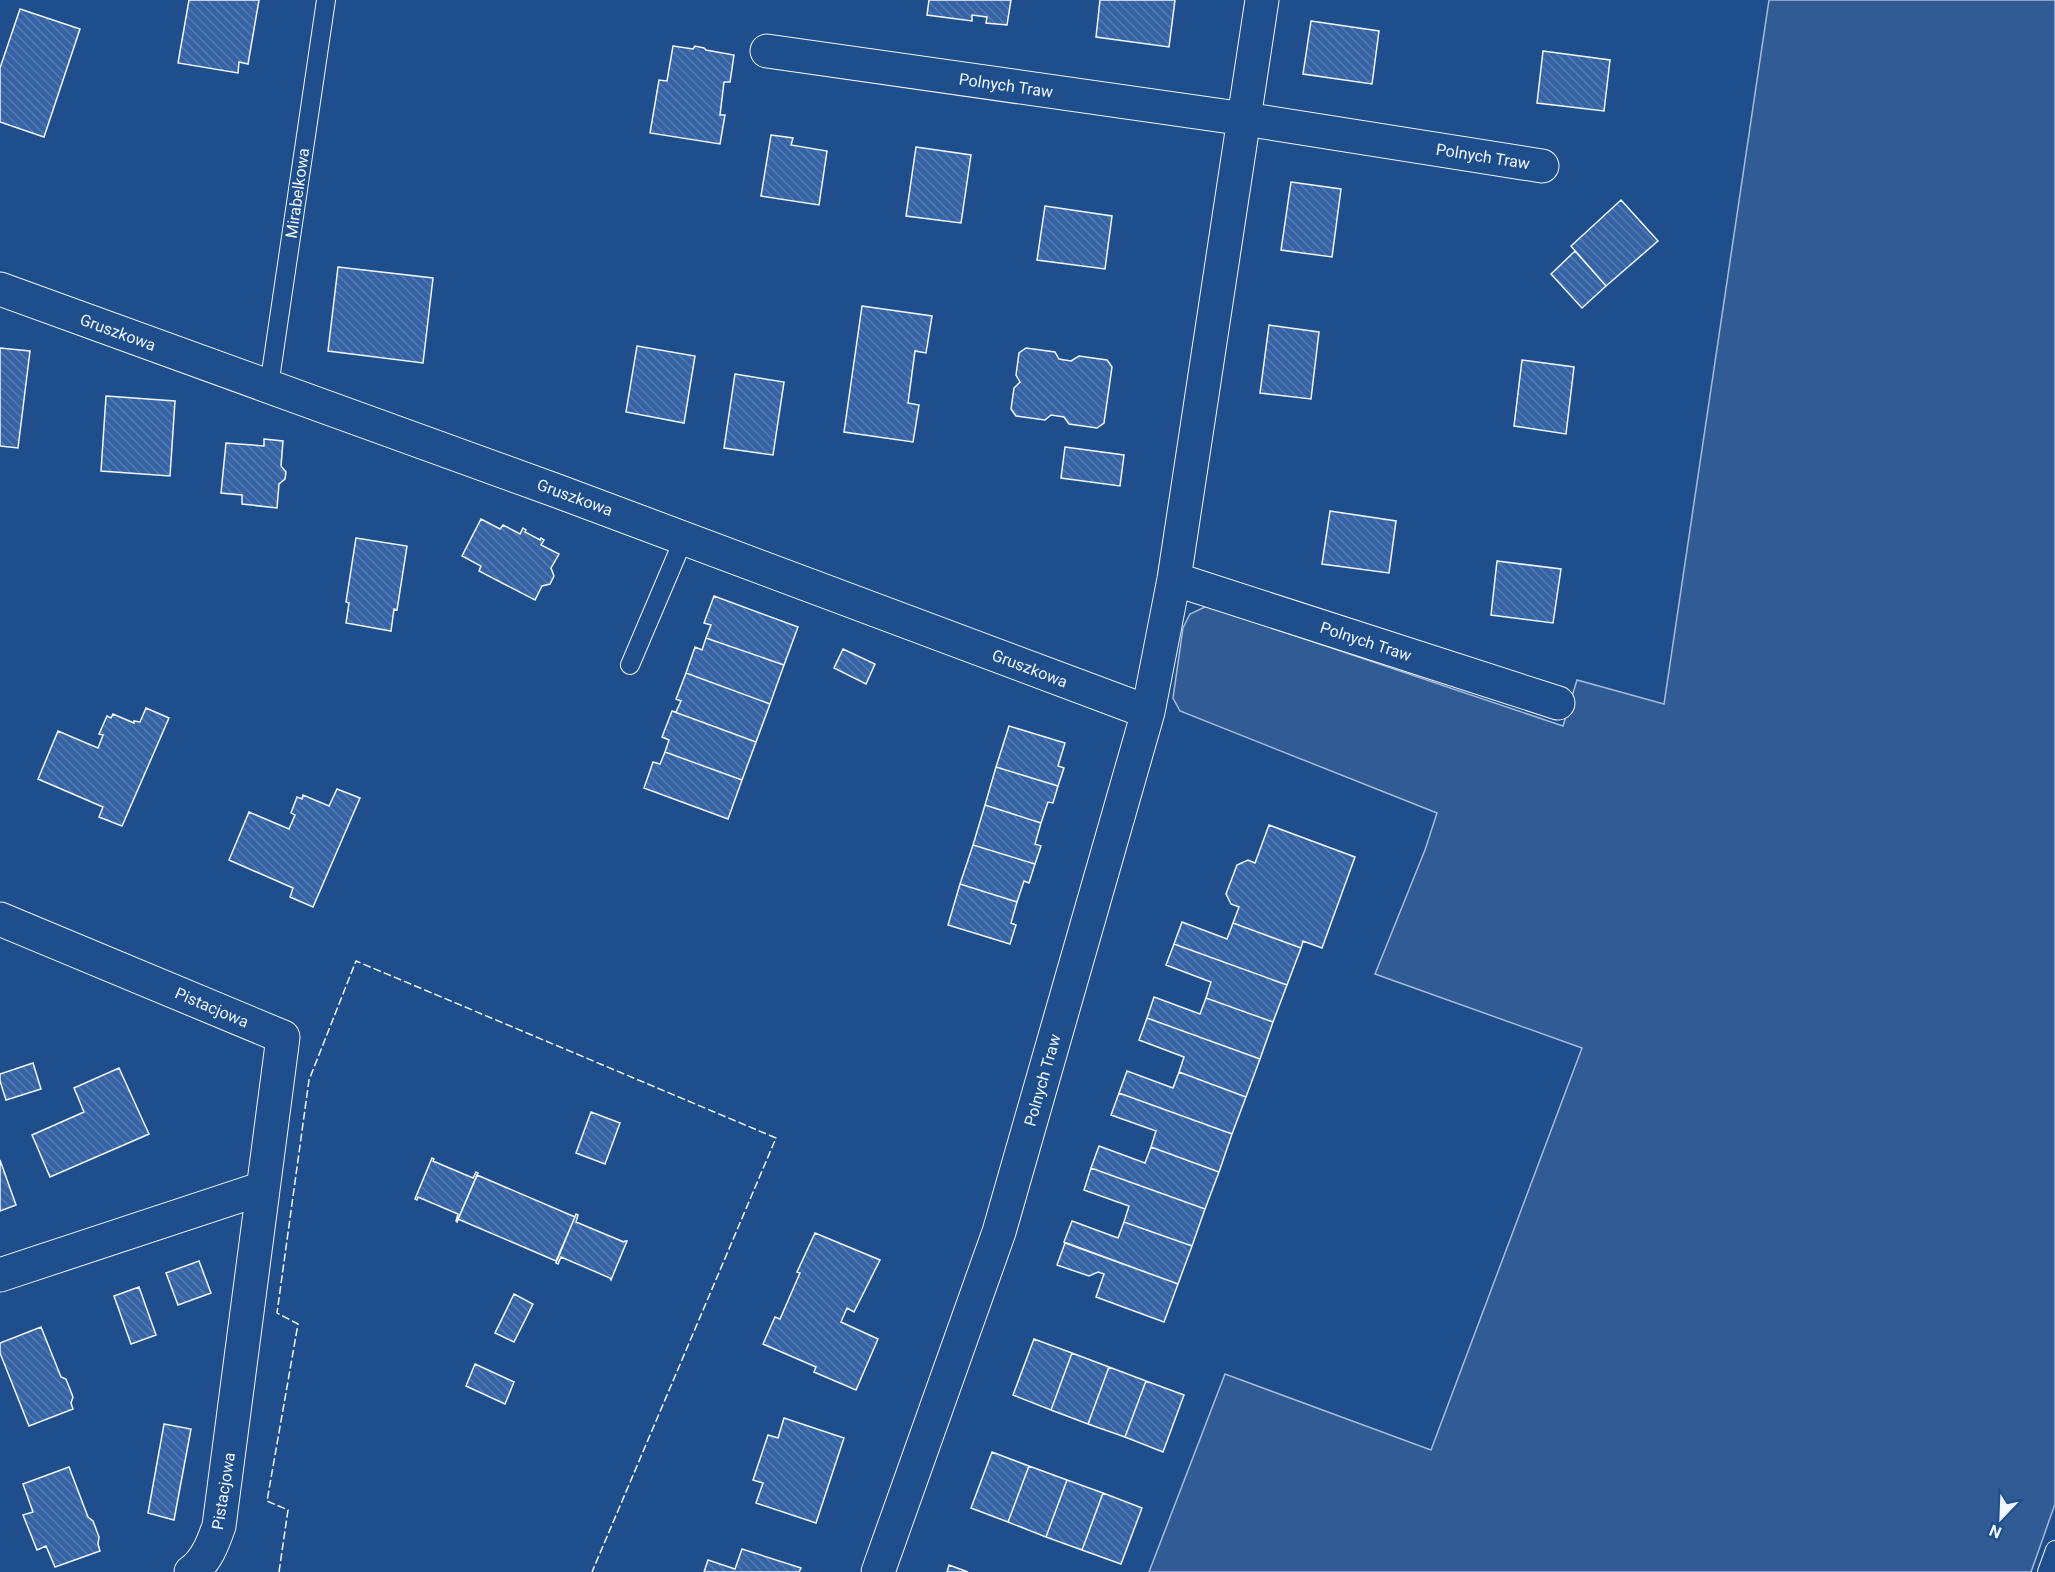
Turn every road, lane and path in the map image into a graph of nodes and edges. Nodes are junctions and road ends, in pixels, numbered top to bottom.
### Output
1 (326, 0) edge
2 (1262, 0) edge
3 (767, 51) dead end
4 (1245, 119) junction
5 (1542, 165) dead end
6 (0, 289) edge
7 (269, 386) junction
8 (684, 538) junction
9 (1174, 579) junction
10 (630, 665) dead end
11 (1558, 703) dead end
12 (1148, 712) junction
13 (0, 919) edge
14 (263, 1188) junction
15 (0, 1275) edge
16 (2055, 1550) edge
17 (191, 1572) edge
18 (878, 1572) edge
19 (2047, 1572) edge

1 - 7 lane, Mirabelkowa
2 - 4 street, Polnych Traw
3 - 4 street, Polnych Traw
4 - 5 street, Polnych Traw
4 - 9 street, Polnych Traw
6 - 7 street, Gruszkowa
7 - 8 street, Gruszkowa
8 - 10 lane
8 - 12 street, Gruszkowa
9 - 11 street, Polnych Traw
9 - 12 street, Polnych Traw
12 - 18 street, Polnych Traw
13 - 14 street, Pistacjowa
14 - 15 street
14 - 17 street, Pistacjowa
16 - 19 lane

